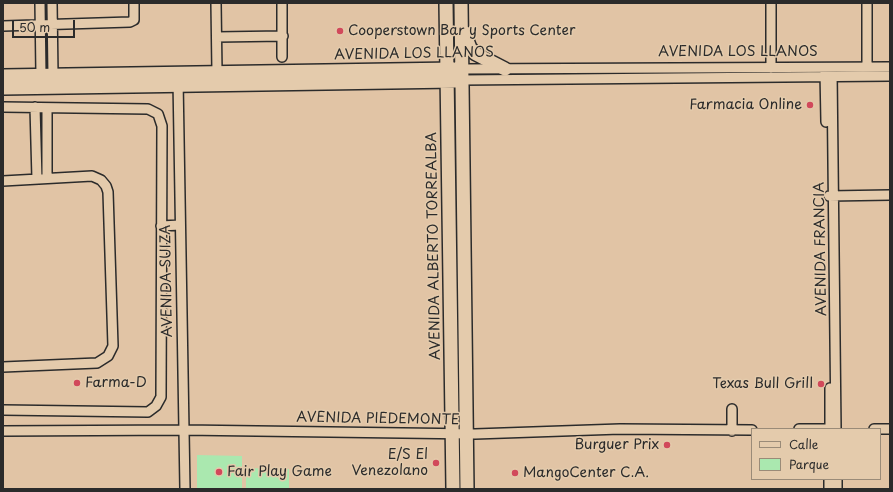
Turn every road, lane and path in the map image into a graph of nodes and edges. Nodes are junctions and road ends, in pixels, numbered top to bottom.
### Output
1 (40, 3) edge
2 (52, 3) edge
3 (134, 3) edge
4 (216, 3) edge
5 (282, 3) edge
6 (446, 3) edge
7 (461, 3) edge
8 (771, 3) edge
9 (867, 3) edge
10 (461, 24) junction
11 (41, 25) junction
12 (52, 25) junction
13 (3, 26) edge
14 (283, 36) junction
15 (217, 37) junction
16 (282, 57) dead end
17 (867, 67) junction
18 (890, 67) edge
19 (771, 68) junction
20 (505, 69) junction
21 (217, 72) junction
22 (829, 73) junction
23 (47, 75) junction
24 (447, 75) junction
25 (462, 75) junction
26 (3, 76) edge
27 (890, 76) edge
28 (178, 79) junction
29 (3, 88) edge
30 (3, 107) edge
31 (35, 108) junction
32 (47, 108) junction
33 (47, 178) junction
34 (37, 179) junction
35 (3, 181) edge
36 (890, 195) edge
37 (832, 196) junction
38 (180, 225) junction
39 (161, 226) junction
40 (3, 367) edge
41 (732, 409) dead end
42 (3, 410) edge
43 (833, 428) edge
44 (184, 430) junction
45 (751, 430) edge
46 (3, 431) edge
47 (732, 431) junction
48 (453, 434) junction
49 (466, 434) junction
50 (185, 489) edge
51 (453, 489) edge
52 (467, 489) edge

1 - 11 street
2 - 12 street
3 - 12 street
4 - 15 street
5 - 14 street
6 - 24 main road, AVENIDA ALBERTO TORREALBA
7 - 10 main road
8 - 19 street, AVENIDA LOS LLANOS
9 - 17 street
10 - 20 main road
10 - 25 main road
11 - 12 street
11 - 13 street
11 - 23 street
12 - 23 street
14 - 15 street
14 - 16 street
15 - 21 street
17 - 18 street, AVENIDA LOS LLANOS
17 - 22 street, AVENIDA LOS LLANOS
19 - 20 street, AVENIDA LOS LLANOS
19 - 22 street, AVENIDA LOS LLANOS
20 - 25 street, AVENIDA LOS LLANOS
21 - 24 main road, AVENIDA LOS LLANOS
21 - 28 main road, AVENIDA LOS LLANOS
22 - 25 street, AVENIDA LOS LLANOS
22 - 27 street, AVENIDA LOS LLANOS
22 - 37 street, AVENIDA FRANCIA
23 - 26 main road, AVENIDA LOS LLANOS
23 - 28 main road, AVENIDA LOS LLANOS
24 - 25 main road, AVENIDA LOS LLANOS
24 - 28 main road, AVENIDA LOS LLANOS
24 - 48 main road, AVENIDA ALBERTO TORREALBA
25 - 49 main road
28 - 29 main road, AVENIDA LOS LLANOS
28 - 38 street, AVENIDA SUIZA
30 - 31 street
31 - 32 street
31 - 34 street
32 - 33 street
32 - 39 street
33 - 34 street
33 - 40 street
34 - 35 street
36 - 37 street
37 - 43 street, AVENIDA FRANCIA
38 - 39 street
38 - 44 street, AVENIDA SUIZA
39 - 42 street
41 - 47 street
44 - 46 street, AVENIDA PIEDEMONTE
44 - 48 street, AVENIDA PIEDEMONTE
44 - 50 street, AVENIDA SUIZA
45 - 47 street, AVENIDA PIEDEMONTE
47 - 49 street, AVENIDA PIEDEMONTE
48 - 49 street, AVENIDA PIEDEMONTE
48 - 51 main road, AVENIDA ALBERTO TORREALBA
49 - 52 main road

